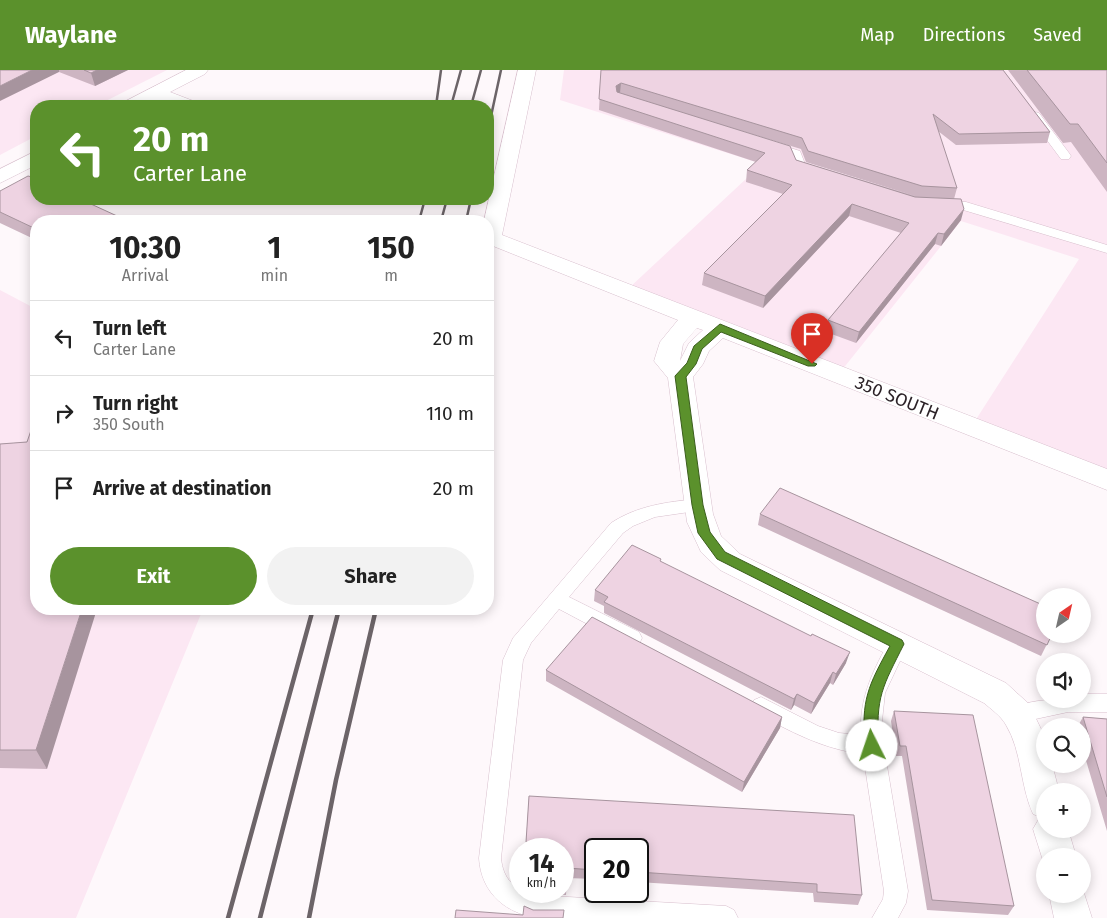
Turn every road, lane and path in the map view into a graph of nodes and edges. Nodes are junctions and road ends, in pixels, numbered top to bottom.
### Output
1 (199, 70) edge
2 (527, 70) edge
3 (156, 93) junction
4 (143, 100) edge
5 (174, 100) edge
6 (1030, 109) edge
7 (754, 141) edge
8 (1065, 156) dead end
9 (30, 160) edge
10 (826, 174) edge
11 (0, 177) edge
12 (927, 203) edge
13 (494, 224) edge
14 (494, 239) edge
15 (1107, 249) edge
16 (694, 318) junction
17 (720, 328) junction
18 (680, 376) junction
19 (1107, 480) edge
20 (698, 505) junction
21 (556, 599) junction
22 (898, 644) junction
23 (645, 645) edge
24 (742, 696) edge
25 (1107, 703) edge
26 (1017, 714) junction
27 (872, 746) junction
28 (1040, 783) edge
29 (1069, 903) edge
30 (726, 918) edge
31 (884, 918) edge
32 (1073, 918) edge

1 - 3 street
2 - 13 street, 350 SOUTH
3 - 4 street
3 - 5 street
6 - 8 lane
7 - 10 lane
9 - 11 street
12 - 15 lane
14 - 16 street, 350 SOUTH
16 - 17 street, 350 SOUTH
16 - 18 street
17 - 18 street
17 - 19 street, 350 SOUTH
18 - 20 street
20 - 21 lane
20 - 22 street
21 - 23 lane
21 - 30 lane
22 - 26 street
22 - 27 lane
24 - 27 lane
25 - 26 lane
26 - 28 street
27 - 31 lane
29 - 32 street

